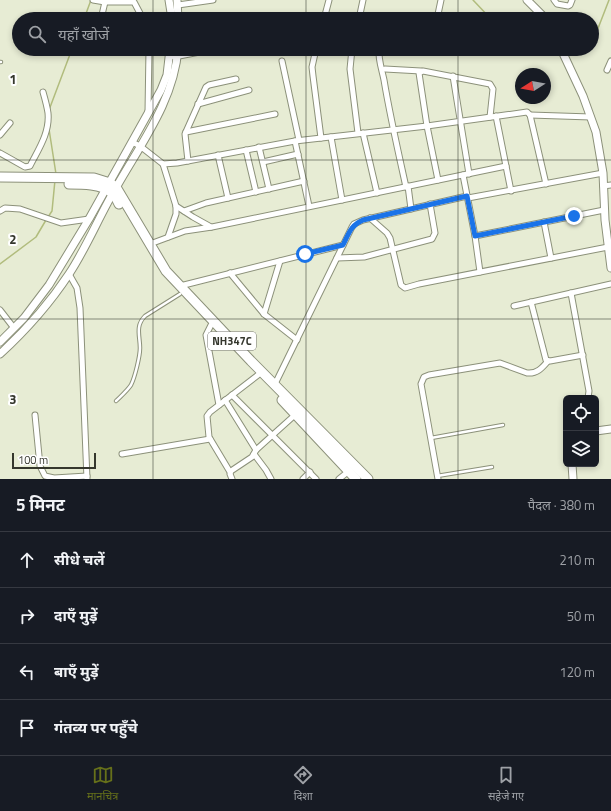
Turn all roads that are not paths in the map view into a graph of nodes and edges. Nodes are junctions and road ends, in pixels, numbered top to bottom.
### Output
1 (93, 0) edge
2 (169, 0) edge
3 (213, 0) edge
4 (329, 0) edge
5 (363, 0) edge
6 (441, 0) edge
7 (527, 0) edge
8 (554, 0) edge
9 (572, 0) edge
10 (104, 2) junction
11 (177, 3) edge
12 (102, 12) edge
13 (139, 12) edge
14 (171, 12) edge
15 (326, 12) edge
16 (360, 12) edge
17 (438, 12) edge
18 (539, 12) edge
19 (149, 56) edge
20 (177, 56) edge
21 (314, 56) edge
22 (351, 56) edge
23 (379, 56) edge
24 (564, 56) edge
25 (169, 57) edge
26 (282, 61) dead end
27 (611, 61) edge
28 (385, 68) dead end
29 (607, 70) dead end
30 (421, 72) junction
31 (453, 76) junction
32 (236, 79) dead end
33 (248, 90) dead end
34 (43, 92) dead end
35 (198, 104) junction
36 (148, 113) junction
37 (275, 114) dead end
38 (530, 115) junction
39 (496, 116) junction
40 (490, 117) junction
41 (591, 117) junction
42 (460, 121) junction
43 (10, 122) dead end
44 (427, 126) junction
45 (392, 130) junction
46 (186, 132) junction
47 (360, 133) junction
48 (0, 135) edge
49 (330, 137) junction
50 (321, 138) junction
51 (297, 140) junction
52 (132, 142) junction
53 (140, 146) junction
54 (260, 148) junction
55 (246, 150) junction
56 (0, 153) edge
57 (298, 154) junction
58 (218, 155) junction
59 (188, 161) junction
60 (263, 162) junction
61 (163, 164) junction
62 (506, 166) junction
63 (603, 173) junction
64 (469, 174) junction
65 (463, 175) junction
66 (0, 177) edge
67 (438, 180) junction
68 (76, 181) junction
69 (304, 181) junction
70 (0, 182) edge
71 (546, 184) junction
72 (611, 185) edge
73 (603, 186) junction
74 (407, 187) junction
75 (111, 188) junction
76 (269, 189) junction
77 (511, 191) junction
78 (256, 192) junction
79 (377, 193) junction
80 (468, 197) junction
81 (228, 198) junction
82 (342, 200) junction
83 (430, 204) junction
84 (176, 206) junction
85 (309, 206) junction
86 (411, 209) junction
87 (604, 210) junction
88 (0, 211) edge
89 (184, 211) junction
90 (370, 218) junction
91 (89, 219) junction
92 (544, 222) junction
93 (134, 223) junction
94 (608, 225) edge
95 (212, 227) junction
96 (475, 236) junction
97 (168, 237) junction
98 (150, 244) junction
99 (343, 245) junction
100 (608, 247) junction
101 (394, 249) junction
102 (337, 258) junction
103 (551, 258) junction
104 (280, 261) junction
105 (611, 268) edge
106 (480, 272) junction
107 (230, 273) junction
108 (69, 274) junction
109 (611, 284) edge
110 (180, 290) junction
111 (571, 293) junction
112 (531, 302) junction
113 (514, 306) dead end
114 (0, 310) edge
115 (264, 314) junction
116 (211, 326) junction
117 (14, 328) junction
118 (297, 340) junction
119 (0, 342) edge
120 (0, 354) edge
121 (583, 355) junction
122 (548, 361) junction
123 (258, 375) junction
124 (275, 384) junction
125 (232, 395) junction
126 (588, 395) edge
127 (225, 400) junction
128 (116, 401) dead end
129 (219, 405) junction
130 (296, 414) junction
131 (35, 415) dead end
132 (503, 425) dead end
133 (611, 429) edge
134 (599, 431) edge
135 (273, 435) junction
136 (431, 438) junction
137 (210, 439) junction
138 (255, 452) junction
139 (122, 454) dead end
140 (492, 467) dead end
141 (572, 467) edge
142 (349, 471) junction
143 (230, 472) junction
144 (310, 472) junction
145 (438, 477) edge
146 (87, 478) edge
147 (232, 479) edge
148 (271, 479) edge
149 (303, 479) edge
150 (316, 479) edge
151 (339, 479) edge
152 (356, 479) edge
153 (368, 479) edge
154 (574, 479) edge

1 - 10 street
2 - 14 main road
3 - 11 street
4 - 15 street
5 - 16 street
6 - 17 street
7 - 18 main road
8 - 9 street
10 - 12 street
10 - 13 street
19 - 36 street
20 - 53 main road
21 - 50 street
22 - 47 street
23 - 45 street
24 - 41 main road
25 - 36 main road
26 - 51 street
27 - 29 street
28 - 30 street
30 - 31 street
30 - 44 street
31 - 40 street
31 - 42 street
32 - 35 street
33 - 35 street
34 - 56 street
35 - 46 street
36 - 52 main road
37 - 46 street
38 - 39 street
38 - 41 street
38 - 71 street
39 - 40 street
39 - 62 street
40 - 42 street
41 - 63 main road
42 - 44 street
42 - 64 street
43 - 48 street
44 - 45 street
44 - 67 street
45 - 47 street
45 - 74 street
46 - 59 street
47 - 49 street
47 - 79 street
49 - 50 street
49 - 82 street
50 - 51 street
51 - 54 street
51 - 57 street
52 - 53 street
52 - 75 main road
53 - 61 street
53 - 75 main road
54 - 55 street
54 - 60 street
55 - 58 street
55 - 78 street
57 - 60 street
57 - 69 street
58 - 59 street
58 - 81 street
59 - 61 street
60 - 76 street
61 - 84 street
62 - 64 street
62 - 77 street
63 - 71 street
63 - 73 main road
64 - 65 street
65 - 67 street
65 - 80 street
66 - 68 highway
67 - 74 street
68 - 70 highway
68 - 75 highway
69 - 76 street
69 - 85 street
71 - 77 street
72 - 73 street
73 - 87 main road
74 - 79 street
74 - 86 street
75 - 91 main road
75 - 93 highway, NH347C
75 - 108 main road
76 - 78 street
77 - 80 street
78 - 81 street
79 - 82 street
80 - 83 street
80 - 96 street
81 - 89 street
82 - 85 street
83 - 86 street
83 - 101 street
84 - 89 street
84 - 97 street
85 - 95 street
86 - 90 street
87 - 92 street
87 - 94 main road
88 - 91 street
89 - 95 street
90 - 99 street
90 - 101 street
91 - 117 main road
92 - 96 street
92 - 103 street
93 - 98 highway, NH347C
93 - 110 highway, NH347C
94 - 100 main road
95 - 97 street
96 - 106 street
97 - 98 street
98 - 110 highway, NH347C
99 - 102 street
99 - 104 street
100 - 103 street
100 - 105 main road
101 - 102 street
101 - 106 street
102 - 118 street
103 - 106 street
104 - 107 street
104 - 115 street
107 - 110 street
107 - 115 street
108 - 120 main road
108 - 146 street
109 - 111 street
110 - 116 highway, NH347C
110 - 124 highway, NH347C
110 - 128 lane
111 - 112 street
111 - 121 street
112 - 113 street
112 - 122 street
114 - 117 street
115 - 118 street
116 - 123 highway, NH347C
116 - 129 street
117 - 119 main road
118 - 124 street
121 - 122 street
121 - 126 street
122 - 136 street
123 - 125 street
123 - 130 highway, NH347C
124 - 153 highway, NH347C
125 - 127 street
125 - 135 street
127 - 129 street
127 - 138 street
129 - 137 street
130 - 135 street
130 - 142 highway, NH347C
131 - 146 street
132 - 136 lane
133 - 134 main road
135 - 138 street
135 - 144 street
136 - 145 street
137 - 139 street
137 - 143 street
138 - 143 street
138 - 148 street
140 - 145 lane
141 - 154 main road
142 - 151 street
142 - 152 highway, NH347C
143 - 147 street
144 - 149 street
144 - 150 street

